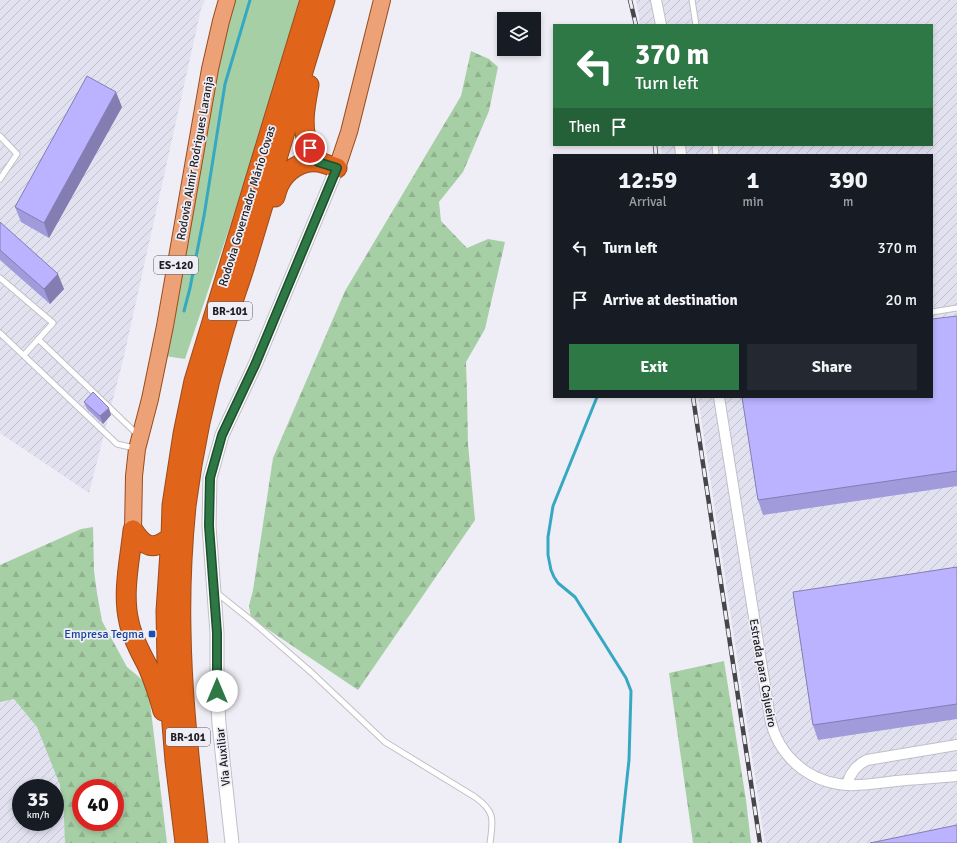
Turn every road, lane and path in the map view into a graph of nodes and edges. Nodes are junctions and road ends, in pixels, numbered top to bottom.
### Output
1 (227, 0) edge
2 (320, 0) edge
3 (382, 0) edge
4 (656, 0) edge
5 (692, 0) edge
6 (661, 24) edge
7 (696, 24) edge
8 (0, 136) edge
9 (318, 162) junction
10 (337, 168) junction
11 (0, 179) edge
12 (244, 268) junction
13 (0, 278) edge
14 (957, 308) edge
15 (933, 312) edge
16 (0, 333) edge
17 (38, 339) junction
18 (24, 355) junction
19 (719, 398) edge
20 (139, 443) junction
21 (134, 530) junction
22 (171, 537) junction
23 (214, 592) junction
24 (957, 745) edge
25 (175, 761) junction
26 (957, 776) edge
27 (847, 785) junction
28 (185, 843) edge
29 (198, 843) edge
30 (232, 843) edge
31 (490, 843) edge

1 - 20 main road, Rodovia Almir Rodrigues Laranja / ES-120
2 - 9 highway
2 - 12 highway, Rodovia Governador Mário Covas / BR-101
2 - 22 highway, Rodovia Governador Mário Covas / BR-101
3 - 10 main road
4 - 6 street
5 - 7 lane
8 - 11 lane
9 - 10 highway
9 - 12 highway
10 - 23 street, Via Auxiliar
12 - 29 highway, Rodovia Governador Mário Covas / BR-101
13 - 17 lane
14 - 15 lane
16 - 18 lane
17 - 18 lane
17 - 20 lane
18 - 20 lane
19 - 27 street, Estrada para Cajueiro
20 - 21 main road, Rodovia Almir Rodrigues Laranja / ES-120
21 - 22 highway
21 - 25 highway
22 - 25 highway, Rodovia Governador Mário Covas / BR-101
23 - 30 street, Via Auxiliar
23 - 31 lane
24 - 27 street
25 - 28 highway, Rodovia Governador Mário Covas / BR-101
26 - 27 street, Estrada para Cajueiro

